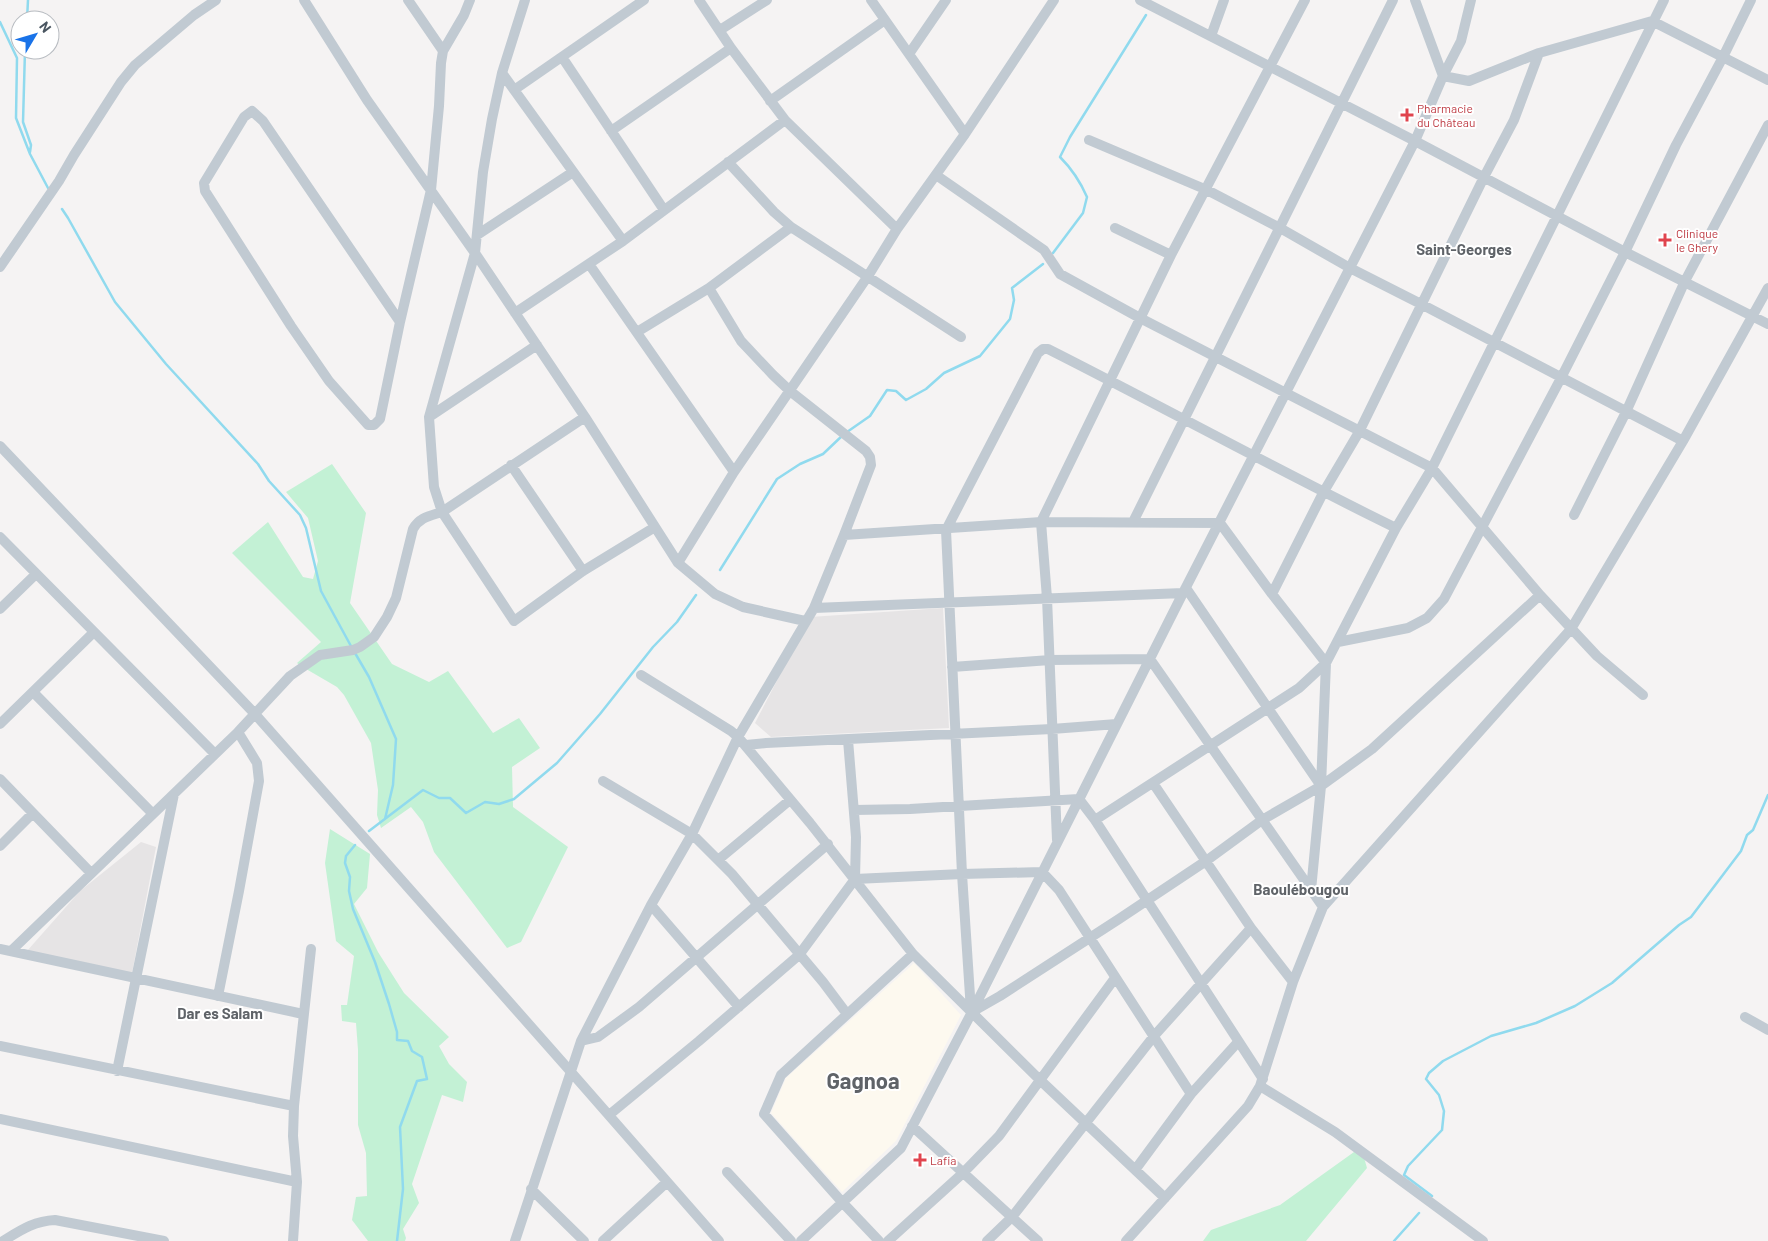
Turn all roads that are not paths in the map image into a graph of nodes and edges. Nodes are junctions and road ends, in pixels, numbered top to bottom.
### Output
1 (216, 0) edge
2 (304, 0) edge
3 (408, 0) edge
4 (470, 0) edge
5 (525, 0) edge
6 (644, 0) edge
7 (699, 0) edge
8 (767, 0) edge
9 (871, 0) edge
10 (946, 0) edge
11 (1054, 0) edge
12 (1140, 0) edge
13 (1224, 0) edge
14 (1306, 0) edge
15 (1393, 0) edge
16 (1415, 0) edge
17 (1471, 0) edge
18 (1664, 0) edge
19 (1751, 0) edge
20 (884, 20) junction
21 (1652, 21) junction
22 (720, 30) junction
23 (1211, 36) junction
24 (731, 48) junction
25 (443, 51) junction
26 (1539, 53) junction
27 (909, 54) junction
28 (562, 57) junction
29 (1723, 57) junction
30 (1270, 66) junction
31 (502, 73) junction
32 (1443, 76) junction
33 (1768, 80) edge
34 (514, 90) junction
35 (770, 100) junction
36 (1342, 104) junction
37 (785, 120) junction
38 (1768, 125) edge
39 (611, 131) junction
40 (965, 134) junction
41 (1089, 140) dead end
42 (1415, 141) junction
43 (728, 162) junction
44 (573, 172) junction
45 (936, 175) junction
46 (1484, 176) junction
47 (430, 190) junction
48 (1207, 190) junction
49 (664, 210) junction
50 (1556, 216) junction
51 (791, 227) junction
52 (1115, 228) dead end
53 (1280, 228) junction
54 (898, 229) junction
55 (477, 235) junction
56 (623, 241) junction
57 (1625, 252) junction
58 (475, 253) junction
59 (1171, 255) junction
60 (590, 264) junction
61 (0, 267) edge
62 (1350, 268) junction
63 (868, 276) junction
64 (1685, 281) junction
65 (710, 288) junction
66 (1768, 288) edge
67 (1421, 304) junction
68 (515, 314) junction
69 (1753, 316) junction
70 (1140, 318) junction
71 (400, 322) junction
72 (1768, 324) edge
73 (637, 332) junction
74 (961, 337) dead end
75 (1494, 342) junction
76 (537, 345) junction
77 (1215, 356) junction
78 (1561, 378) junction
79 (1109, 380) junction
80 (790, 391) junction
81 (1286, 392) junction
82 (1626, 412) junction
83 (429, 417) junction
84 (585, 417) junction
85 (1184, 420) junction
86 (1359, 432) junction
87 (1682, 441) junction
88 (0, 446) edge
89 (1254, 455) junction
90 (512, 465) junction
91 (1432, 468) junction
92 (734, 472) junction
93 (1323, 493) junction
94 (442, 512) junction
95 (1574, 515) dead end
96 (1041, 522) junction
97 (1132, 522) junction
98 (1220, 524) junction
99 (1482, 527) junction
100 (655, 528) junction
101 (1396, 528) junction
102 (946, 530) junction
103 (844, 535) junction
104 (0, 537) edge
105 (678, 563) junction
106 (583, 571) junction
107 (36, 574) junction
108 (1185, 591) junction
109 (1272, 594) junction
110 (1540, 595) junction
111 (1047, 598) junction
112 (949, 602) junction
113 (814, 608) junction
114 (0, 609) edge
115 (805, 621) junction
116 (1571, 628) junction
117 (94, 632) junction
118 (1338, 642) junction
119 (1150, 659) junction
120 (1050, 660) junction
121 (1326, 663) junction
122 (952, 667) junction
123 (640, 675) dead end
124 (33, 692) junction
125 (1643, 695) dead end
126 (1267, 708) junction
127 (255, 714) junction
128 (0, 724) edge
129 (1117, 724) junction
130 (1052, 729) junction
131 (238, 732) junction
132 (955, 734) junction
133 (738, 737) junction
134 (848, 740) junction
135 (746, 746) junction
136 (1210, 746) junction
137 (215, 754) junction
138 (0, 779) edge
139 (604, 781) dead end
140 (1154, 783) junction
141 (1321, 786) junction
142 (174, 793) junction
143 (1079, 799) junction
144 (790, 800) junction
145 (1055, 800) junction
146 (959, 806) junction
147 (854, 810) junction
148 (33, 813) junction
149 (153, 814) junction
150 (1095, 820) junction
151 (1262, 820) junction
152 (692, 834) junction
153 (1057, 842) junction
154 (828, 844) junction
155 (0, 846) edge
156 (718, 860) junction
157 (1206, 861) junction
158 (1042, 872) junction
159 (91, 874) junction
160 (962, 874) junction
161 (856, 879) junction
162 (1311, 890) junction
163 (1146, 901) junction
164 (758, 905) junction
165 (651, 906) junction
166 (1323, 906) junction
167 (1252, 928) junction
168 (1089, 938) junction
169 (311, 948) dead end
170 (3, 951) edge
171 (913, 954) junction
172 (799, 955) junction
173 (696, 957) junction
174 (1115, 978) junction
175 (136, 979) junction
176 (1293, 982) junction
177 (1202, 985) junction
178 (218, 996) junction
179 (738, 1007) junction
180 (972, 1012) junction
181 (303, 1014) junction
182 (847, 1014) junction
183 (1745, 1017) dead end
184 (1768, 1030) edge
185 (1154, 1036) junction
186 (581, 1041) junction
187 (1238, 1042) junction
188 (0, 1046) edge
189 (117, 1071) junction
190 (571, 1072) junction
191 (1040, 1080) junction
192 (1261, 1083) junction
193 (1191, 1094) junction
194 (294, 1106) junction
195 (609, 1115) junction
196 (0, 1119) edge
197 (1085, 1123) junction
198 (912, 1126) junction
199 (1135, 1170) junction
200 (727, 1172) dead end
201 (963, 1173) junction
202 (297, 1182) junction
203 (667, 1182) junction
204 (531, 1189) junction
205 (1166, 1198) junction
206 (842, 1202) junction
207 (1012, 1217) junction
208 (118, 1236) edge
209 (4, 1241) edge
210 (164, 1241) edge
211 (293, 1241) edge
212 (514, 1241) edge
213 (584, 1241) edge
214 (603, 1241) edge
215 (719, 1241) edge
216 (791, 1241) edge
217 (801, 1241) edge
218 (879, 1241) edge
219 (888, 1241) edge
220 (987, 1241) edge
221 (1038, 1241) edge
222 (1126, 1241) edge
223 (1483, 1241) edge

1 - 61 street
2 - 47 street
3 - 25 street
4 - 25 street
5 - 31 street
6 - 28 street
7 - 22 street
8 - 22 street
9 - 20 street
10 - 27 street
11 - 40 street
12 - 23 street
13 - 23 street
14 - 30 street
15 - 36 street
16 - 32 street
17 - 32 street
18 - 21 street
19 - 29 street
20 - 27 street
20 - 35 street
21 - 26 street
21 - 29 street
21 - 50 street
22 - 24 street
23 - 30 street
24 - 35 street
24 - 39 street
25 - 47 street
26 - 32 street
26 - 46 street
27 - 40 street
28 - 34 street
28 - 39 street
29 - 33 street
29 - 57 street
30 - 36 street
30 - 48 street
31 - 34 street
31 - 55 street
32 - 42 street
34 - 44 street
35 - 37 street
36 - 42 street
36 - 53 street
37 - 43 street
37 - 54 street
38 - 64 street
39 - 49 street
40 - 45 street
41 - 48 street
42 - 46 street
42 - 62 street
43 - 49 street
43 - 51 street
44 - 55 street
44 - 56 street
45 - 54 street
45 - 70 street
46 - 50 street
46 - 67 street
47 - 58 street
47 - 71 street
48 - 53 street
48 - 59 street
49 - 56 street
50 - 57 street
50 - 75 street
51 - 63 street
51 - 65 street
52 - 59 street
53 - 62 street
53 - 77 street
54 - 63 street
55 - 58 street
56 - 60 street
57 - 64 street
57 - 78 street
58 - 68 street
58 - 83 street
59 - 70 street
60 - 68 street
60 - 73 street
62 - 67 street
62 - 81 street
63 - 74 street
63 - 80 street
64 - 69 street
64 - 82 street
65 - 73 street
65 - 80 street
66 - 69 street
67 - 75 street
67 - 86 street
68 - 76 street
69 - 72 street
69 - 87 street
70 - 77 street
70 - 79 street
71 - 71 street
73 - 92 street
75 - 78 street
75 - 91 street
76 - 83 street
76 - 84 street
77 - 81 street
77 - 85 street
78 - 82 street
78 - 99 street
79 - 85 street
79 - 96 street
79 - 102 street
80 - 92 street
80 - 103 street
81 - 86 street
81 - 89 street
82 - 87 street
82 - 95 street
83 - 94 street
84 - 90 street
84 - 100 street
85 - 89 street
85 - 97 street
86 - 91 street
86 - 93 street
87 - 116 street
88 - 127 street
89 - 93 street
89 - 98 street
90 - 94 street
90 - 106 street
91 - 99 street
91 - 101 street
92 - 105 street
93 - 101 street
93 - 109 street
94 - 106 street
94 - 127 street
96 - 97 street
96 - 102 street
96 - 111 street
97 - 98 street
98 - 108 street
98 - 109 street
99 - 110 street
99 - 118 street
100 - 105 street
100 - 106 street
101 - 118 street
102 - 103 street
102 - 112 street
103 - 113 street
104 - 107 street
105 - 115 street
107 - 114 street
107 - 117 street
108 - 111 street
108 - 119 street
108 - 126 street
109 - 121 street
110 - 116 street
110 - 141 street
111 - 112 street
111 - 120 street
112 - 113 street
112 - 122 street
113 - 115 street
115 - 133 street
116 - 125 street
116 - 166 street
117 - 124 street
117 - 137 street
118 - 121 street
119 - 120 street
119 - 129 street
119 - 136 street
120 - 122 street
120 - 130 street
121 - 126 street
121 - 141 street
122 - 132 street
123 - 133 street
124 - 128 street
124 - 149 street
126 - 136 street
126 - 141 street
127 - 131 street
127 - 190 street
129 - 130 street
129 - 143 street
130 - 132 street
130 - 145 street
131 - 137 street
131 - 178 street
132 - 134 street
132 - 146 street
133 - 135 street
133 - 152 street
134 - 135 street
134 - 147 street
135 - 144 street
136 - 140 street
136 - 151 street
137 - 142 street
138 - 148 street
139 - 152 street
140 - 150 street
140 - 157 street
141 - 151 street
141 - 162 street
142 - 149 street
142 - 175 street
143 - 145 street
143 - 150 street
143 - 153 street
144 - 154 street
144 - 156 street
145 - 146 street
145 - 153 street
146 - 147 street
146 - 160 street
147 - 161 street
148 - 155 street
148 - 159 street
149 - 159 street
150 - 163 street
151 - 157 street
151 - 162 street
152 - 156 street
152 - 165 street
153 - 158 street
154 - 161 street
154 - 164 street
156 - 164 street
157 - 163 street
157 - 167 street
158 - 160 street
158 - 168 street
158 - 180 street
159 - 170 street
160 - 161 street
160 - 180 street
161 - 171 street
161 - 172 street
162 - 166 street
163 - 168 street
163 - 177 street
164 - 172 street
164 - 173 street
165 - 173 street
165 - 186 street
166 - 176 street
167 - 176 street
167 - 177 street
168 - 174 street
168 - 180 street
169 - 181 street
170 - 175 street
171 - 180 street
171 - 182 street
172 - 179 street
172 - 182 street
173 - 179 street
173 - 186 street
174 - 185 street
174 - 191 street
175 - 178 street
175 - 189 street
176 - 192 street
177 - 185 street
177 - 187 street
178 - 181 street
179 - 195 street
180 - 191 street
180 - 198 street
181 - 194 street
182 - 206 street
183 - 184 street
185 - 193 street
185 - 197 street
186 - 190 street
187 - 192 street
187 - 193 street
188 - 189 street
189 - 194 street
190 - 195 street
190 - 204 street
191 - 197 street
191 - 201 street
192 - 205 street
192 - 223 street
193 - 199 street
194 - 202 street
195 - 203 street
196 - 202 street
197 - 199 street
197 - 207 street
198 - 201 street
198 - 206 street
199 - 205 street
200 - 216 street
201 - 207 street
201 - 219 street
202 - 211 street
203 - 214 street
203 - 215 street
204 - 212 street
204 - 213 street
205 - 222 street
206 - 217 street
206 - 218 street
207 - 220 street
207 - 221 street
208 - 209 street
208 - 210 street

